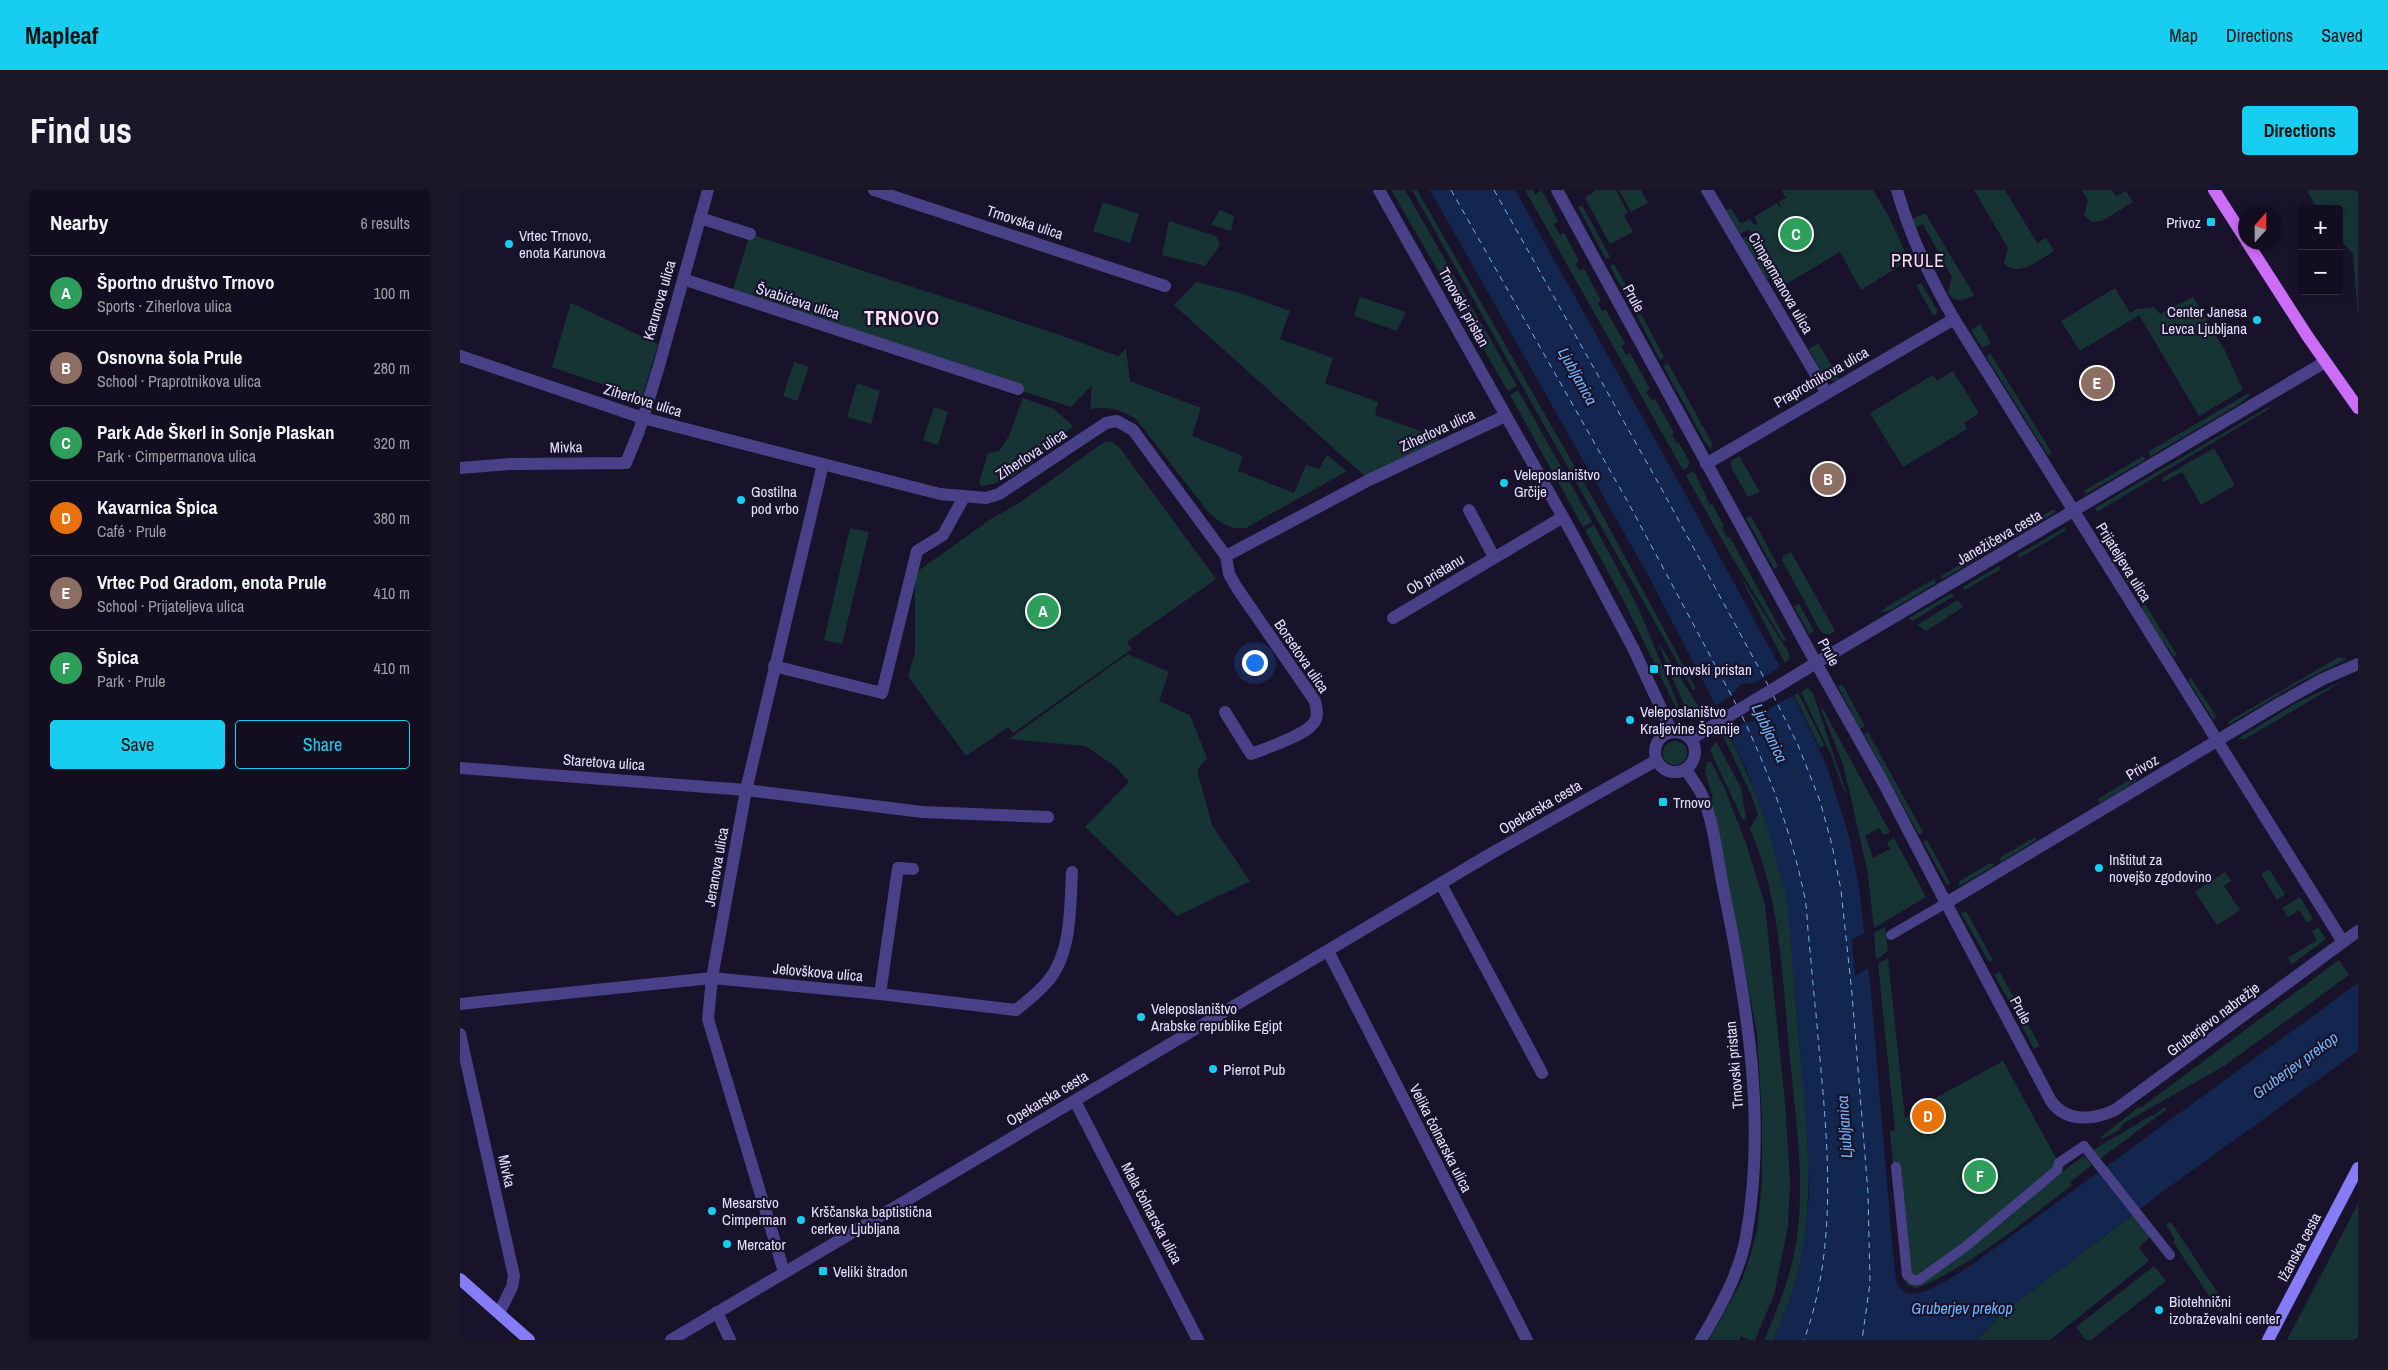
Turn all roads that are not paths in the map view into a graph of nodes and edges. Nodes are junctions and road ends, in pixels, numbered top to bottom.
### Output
1 (708, 190) edge
2 (874, 190) edge
3 (1379, 190) edge
4 (1557, 190) edge
5 (1707, 190) edge
6 (1897, 190) edge
7 (2214, 190) edge
8 (896, 193) edge
9 (700, 218) junction
10 (2238, 228) edge
11 (750, 234) dead end
12 (2252, 250) edge
13 (683, 279) junction
14 (1165, 286) dead end
15 (1954, 319) junction
16 (460, 356) edge
17 (2325, 362) junction
18 (1018, 389) dead end
19 (1826, 392) junction
20 (2358, 408) edge
21 (1505, 416) junction
22 (643, 418) junction
23 (823, 464) junction
24 (1706, 464) junction
25 (460, 468) edge
26 (964, 497) junction
27 (1469, 510) dead end
28 (2074, 512) junction
29 (1563, 517) junction
30 (1226, 556) junction
31 (1494, 557) junction
32 (1393, 618) dead end
33 (1816, 663) junction
34 (2358, 664) edge
35 (774, 666) junction
36 (1225, 712) dead end
37 (1672, 732) junction
38 (1691, 740) junction
39 (2216, 741) junction
40 (1657, 760) junction
41 (460, 768) edge
42 (1686, 770) junction
43 (746, 790) junction
44 (1048, 817) dead end
45 (913, 870) dead end
46 (1072, 872) dead end
47 (1441, 884) junction
48 (1946, 903) junction
49 (2358, 931) edge
50 (1891, 935) dead end
51 (2343, 942) junction
52 (1328, 951) junction
53 (712, 978) junction
54 (880, 994) junction
55 (460, 1004) edge
56 (460, 1034) edge
57 (1542, 1072) dead end
58 (1075, 1101) junction
59 (2081, 1118) joint
60 (1896, 1167) dead end
61 (2358, 1168) edge
62 (2170, 1255) dead end
63 (784, 1272) junction
64 (460, 1278) edge
65 (717, 1312) junction
66 (499, 1313) junction
67 (529, 1340) edge
68 (671, 1340) edge
69 (730, 1340) edge
70 (1198, 1340) edge
71 (1527, 1340) edge
72 (1701, 1340) edge
73 (2268, 1340) edge

1 - 9 street, Karunova ulica
2 - 8 street, Trnovska ulica
3 - 21 street, Trnovski pristan
4 - 24 street, Prule
5 - 19 street, Cimpermanova ulica
6 - 15 street, Prijateljeva ulica
7 - 10 main road
8 - 14 street, Trnovska ulica
9 - 11 street
9 - 13 street, Karunova ulica
12 - 17 main road
13 - 18 street, Švabićeva ulica
13 - 22 street, Karunova ulica
15 - 19 street, Praprotnikova ulica
15 - 28 street, Prijateljeva ulica
16 - 22 street, Ziherlova ulica
17 - 20 main road
17 - 28 street, Janežičeva cesta
19 - 24 street, Praprotnikova ulica
21 - 29 street, Trnovski pristan
21 - 30 street, Ziherlova ulica
22 - 23 street, Ziherlova ulica
22 - 25 street, Mivka
23 - 26 street, Ziherlova ulica
23 - 35 street, Jeranova ulica
24 - 33 street, Prule
26 - 30 street, Ziherlova ulica
26 - 35 street
27 - 31 street
28 - 33 street, Janežičeva cesta
28 - 39 street, Prijateljeva ulica
29 - 31 street, Ob pristanu
29 - 37 street, Trnovski pristan
30 - 36 street, Borsetova ulica
31 - 32 street, Ob pristanu
33 - 38 street, Janežičeva cesta
33 - 48 street, Prule
34 - 39 street, Privoz
35 - 43 street, Jeranova ulica
37 - 38 street
37 - 40 street
38 - 42 street
39 - 48 street, Privoz
39 - 51 street, Prijateljeva ulica
40 - 42 street
40 - 47 street, Opekarska cesta
41 - 43 street, Staretova ulica
42 - 72 street, Trnovski pristan
43 - 44 street, Staretova ulica
43 - 53 street, Jeranova ulica
45 - 54 street
46 - 54 street, Jelovškova ulica
47 - 52 street, Opekarska cesta
47 - 57 street
48 - 50 street
48 - 59 street, Prule
49 - 51 street, Gruberjevo nabrežje
51 - 59 street, Gruberjevo nabrežje
52 - 58 street, Opekarska cesta
52 - 71 street, Velika čolnarska ulica
53 - 54 street, Jelovškova ulica
53 - 55 street, Jelovškova ulica
53 - 63 street, Jeranova ulica
56 - 66 street, Mivka
58 - 63 street, Opekarska cesta
58 - 70 street, Mala čolnarska ulica
60 - 62 street
61 - 73 main road, Ižanska cesta
63 - 65 street, Opekarska cesta
64 - 66 main road
65 - 68 street, Opekarska cesta
65 - 69 street
66 - 67 main road

